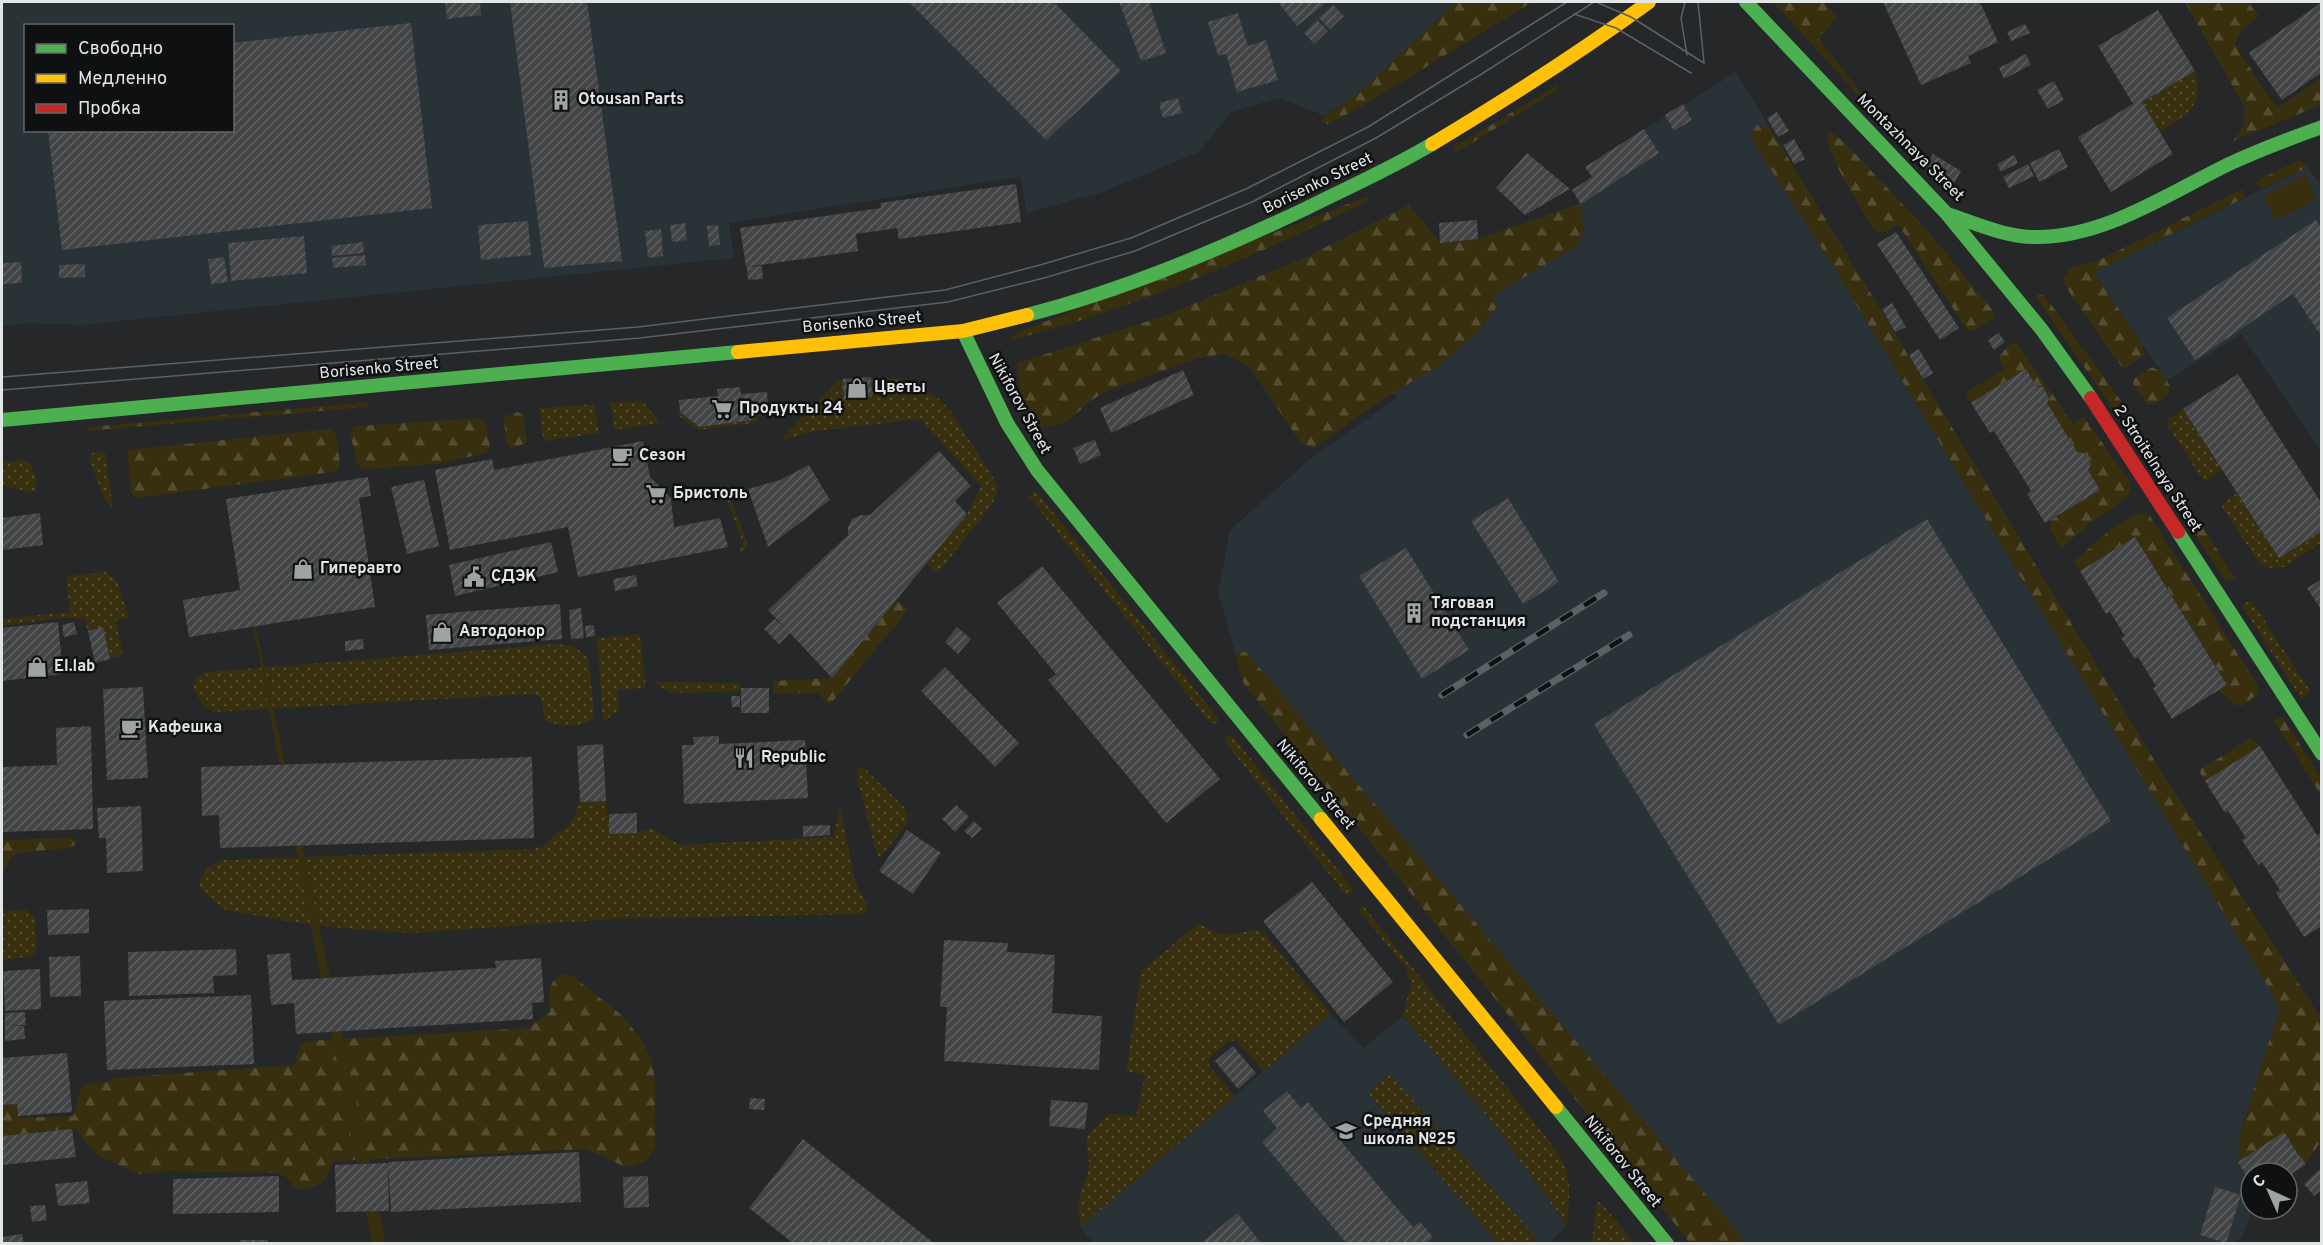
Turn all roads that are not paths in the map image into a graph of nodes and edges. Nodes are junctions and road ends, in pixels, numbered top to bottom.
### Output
1 (1649, 2) edge
2 (1746, 2) edge
3 (2322, 127) edge
4 (1947, 214) junction
5 (963, 331) junction
6 (2, 420) edge
7 (2322, 754) edge
8 (1667, 1244) edge

1 - 5 main road, Borisenko Street
2 - 4 main road, Montazhnaya Street
3 - 4 main road, Montazhnaya Street
4 - 7 main road, 2 Stroitelnaya Street
5 - 6 main road, Borisenko Street
5 - 8 main road, Nikiforov Street

